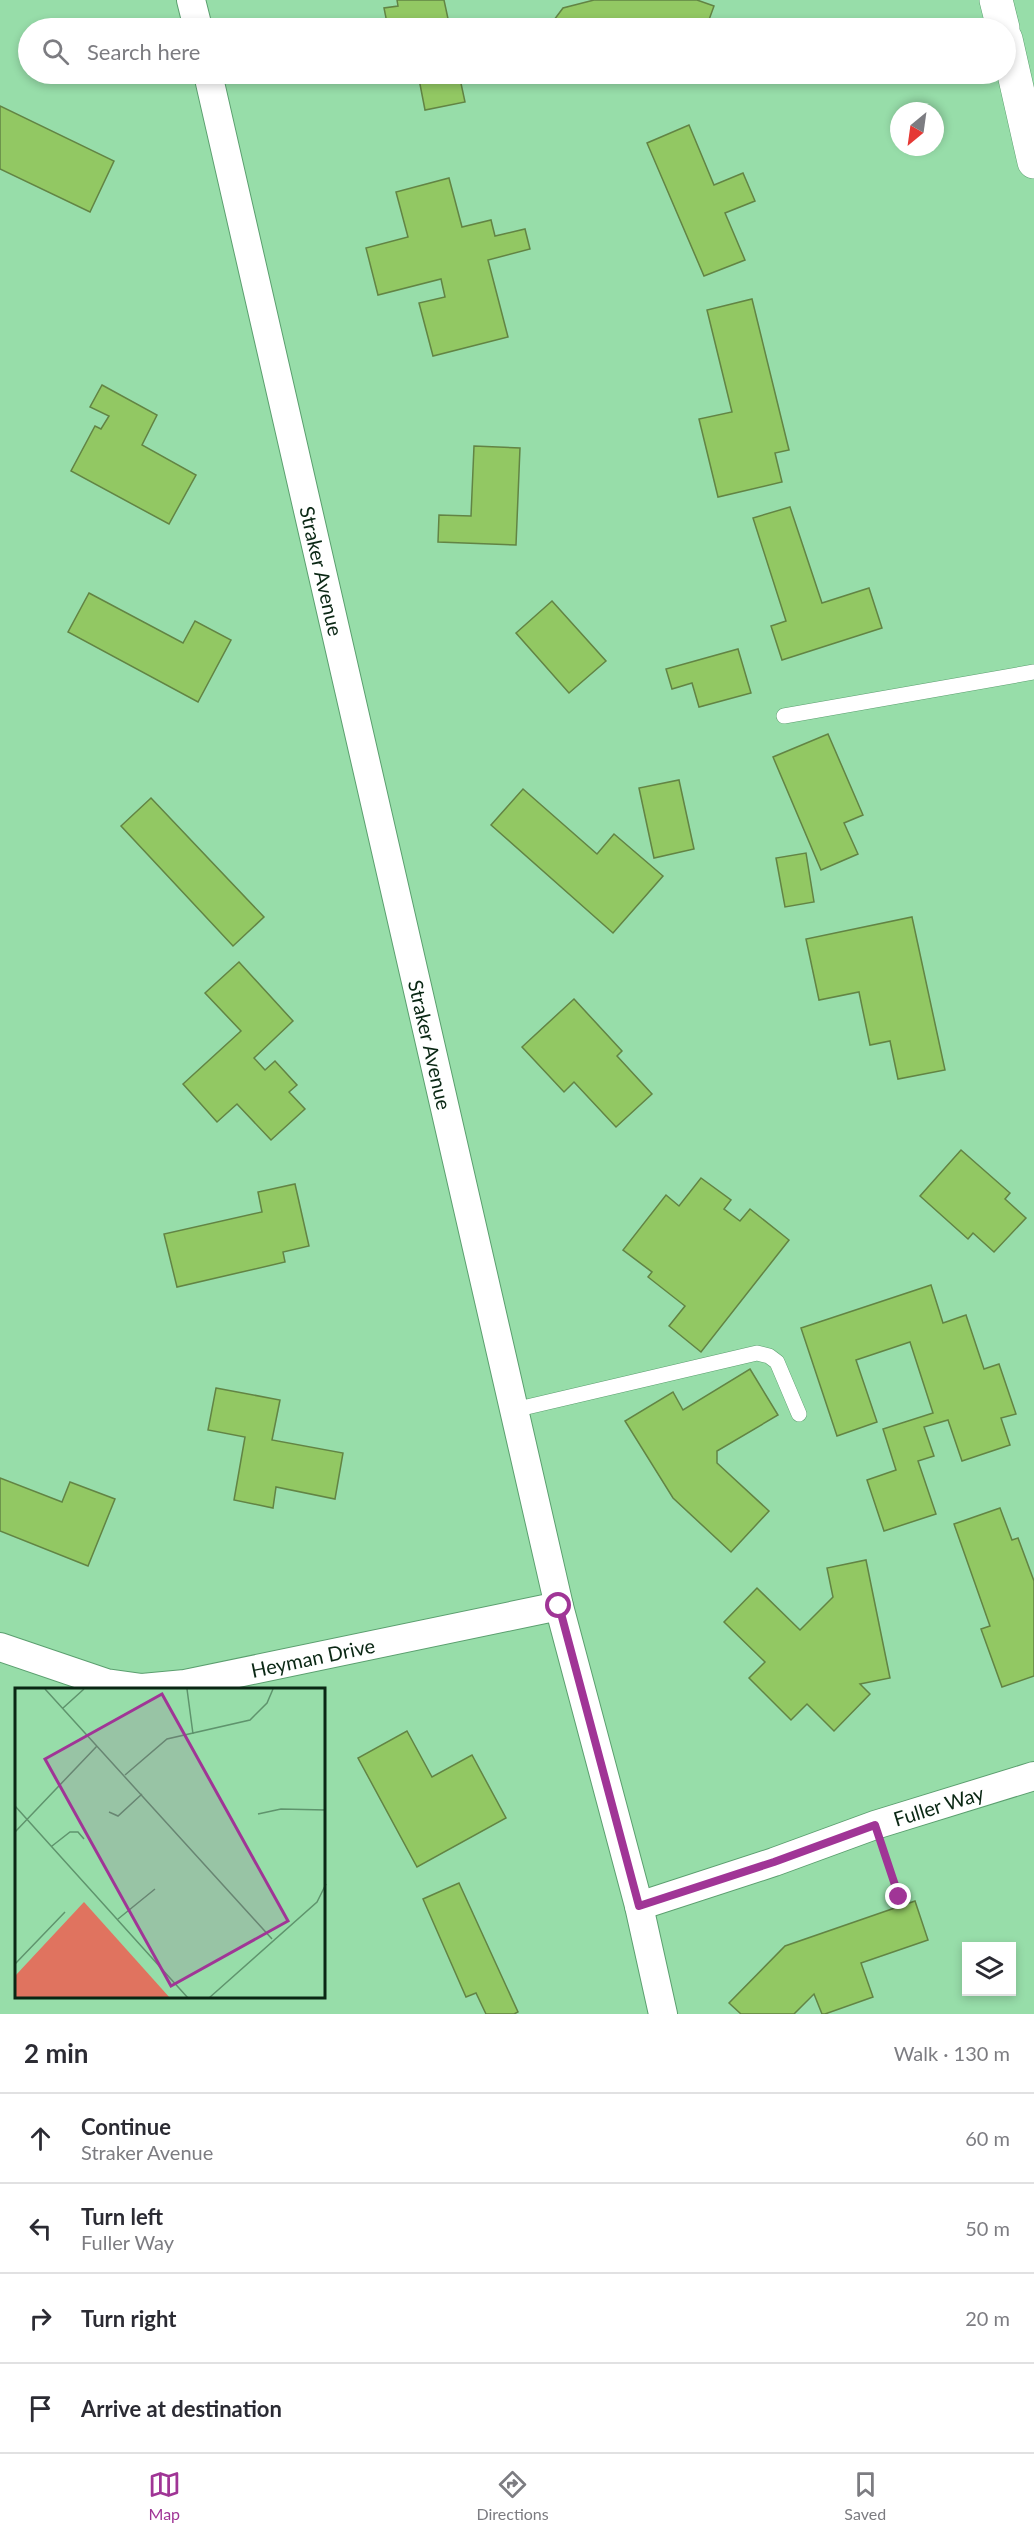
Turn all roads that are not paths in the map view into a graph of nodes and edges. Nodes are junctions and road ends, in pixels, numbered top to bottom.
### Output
1 (191, 0) edge
2 (996, 0) edge
3 (196, 18) edge
4 (1000, 18) edge
5 (210, 84) edge
6 (1016, 84) edge
7 (1034, 162) edge
8 (1034, 672) edge
9 (784, 716) dead end
10 (514, 1410) junction
11 (799, 1414) dead end
12 (559, 1606) junction
13 (0, 1647) edge
14 (1034, 1776) edge
15 (639, 1906) junction
16 (663, 2014) edge

1 - 3 street
2 - 4 main road
5 - 10 street, Straker Avenue
6 - 7 main road
8 - 9 lane
10 - 11 lane
10 - 12 street, Straker Avenue
12 - 13 street, Heyman Drive
12 - 15 street, Straker Avenue
14 - 15 street, Fuller Way
15 - 16 street, Straker Avenue

